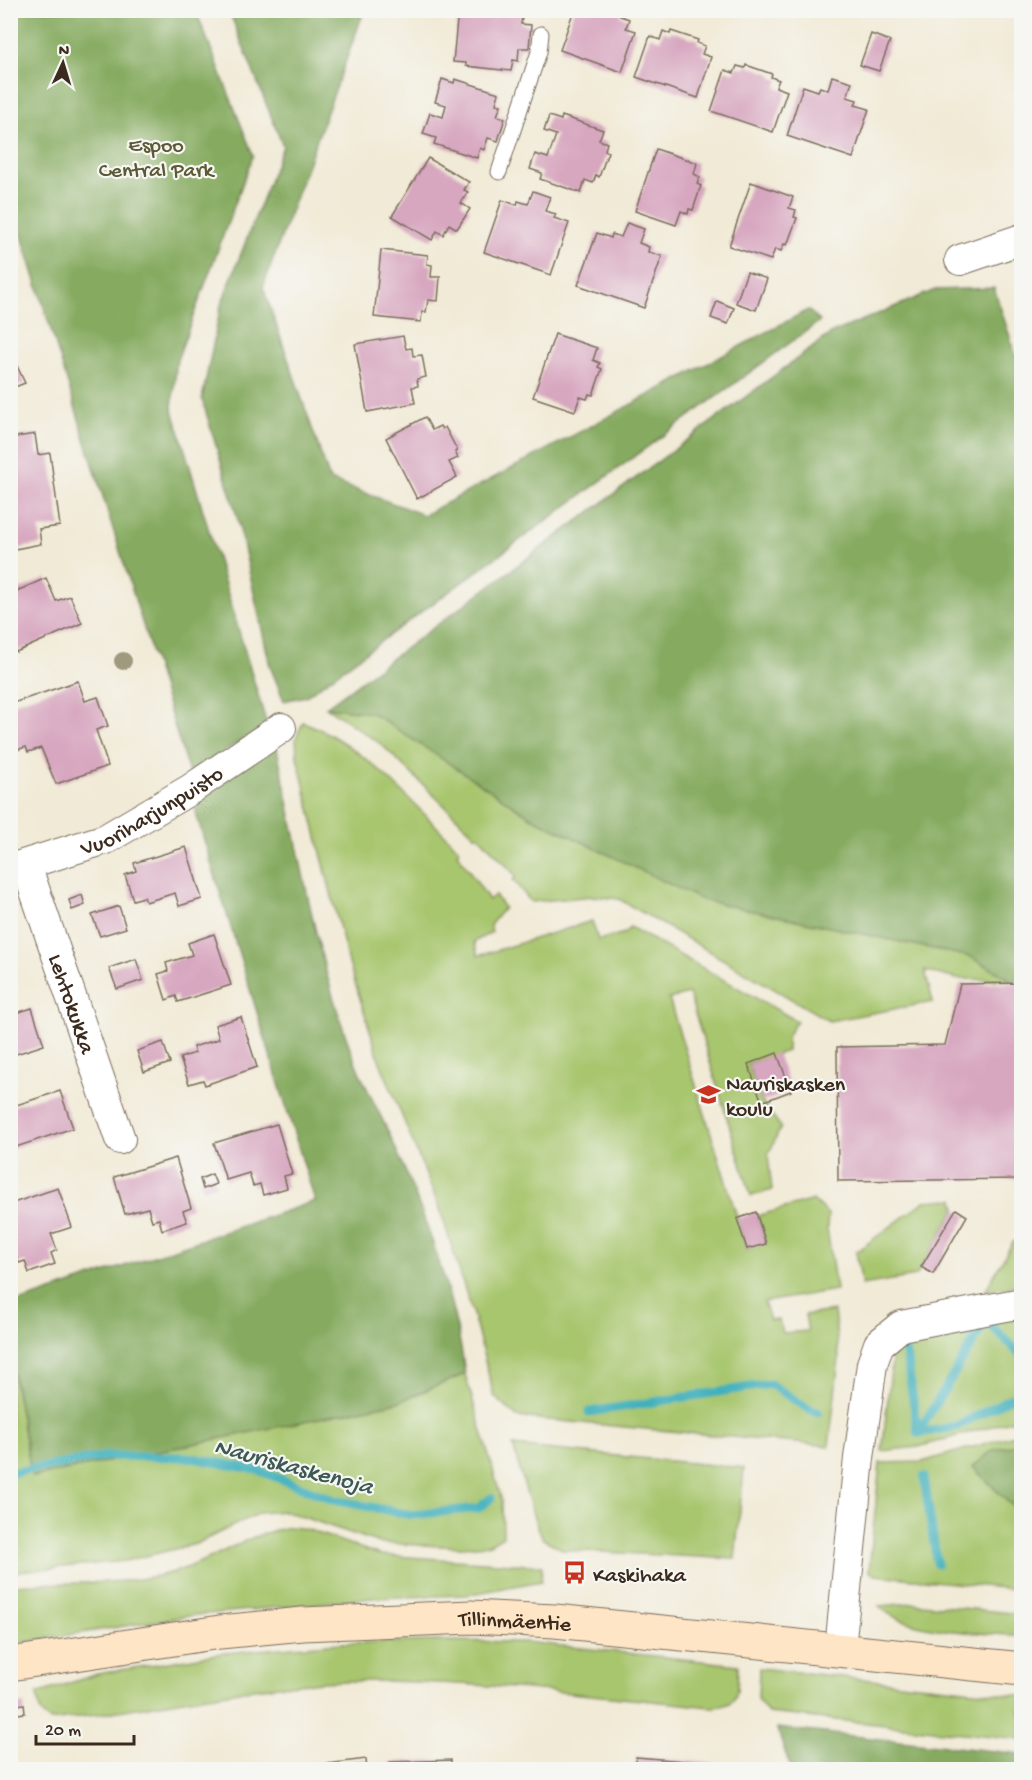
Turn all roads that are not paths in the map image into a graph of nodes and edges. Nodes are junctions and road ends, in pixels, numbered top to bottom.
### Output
1 (541, 34) dead end
2 (499, 172) dead end
3 (1022, 239) edge
4 (960, 260) dead end
5 (281, 728) dead end
6 (18, 867) edge
7 (120, 1139) dead end
8 (1022, 1303) edge
9 (840, 1649) junction
10 (10, 1664) edge
11 (1022, 1669) edge

1 - 2 lane
3 - 4 street
5 - 6 street, Vuoriharjunpuisto
6 - 7 street, Lehtokukka
8 - 9 street
9 - 10 street, Tillinmäentie
9 - 11 street, Tillinmäentie

